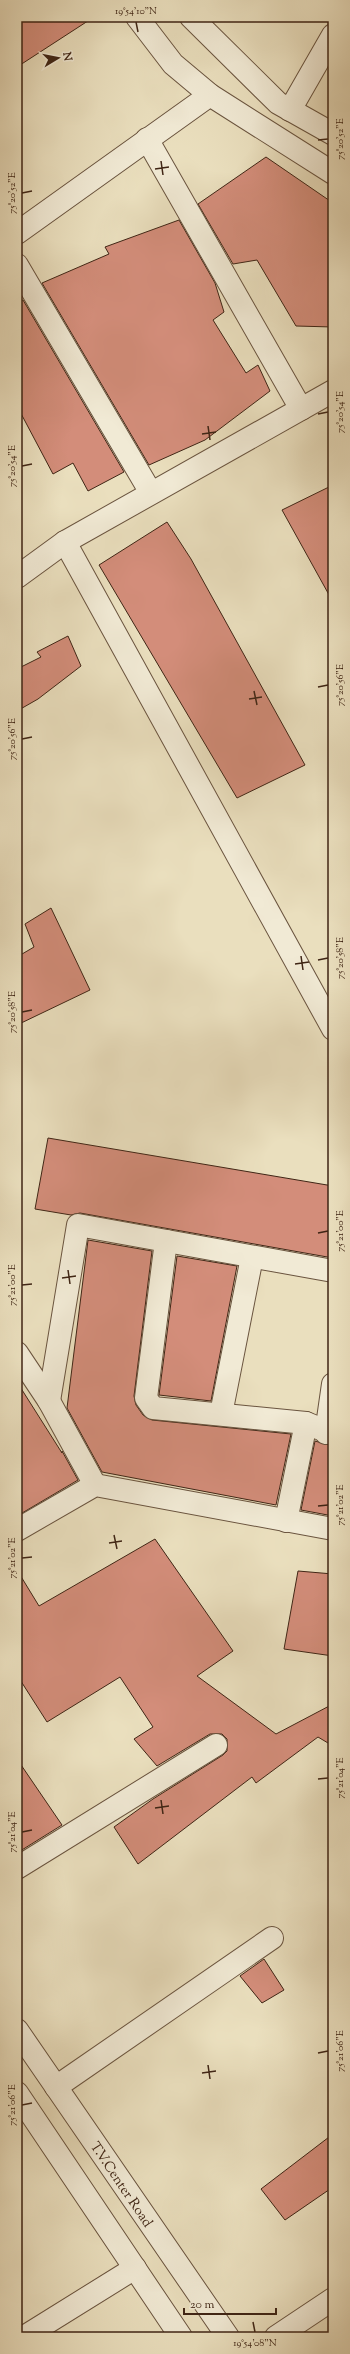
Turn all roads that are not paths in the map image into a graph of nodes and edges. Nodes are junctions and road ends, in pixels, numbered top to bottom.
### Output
1 (137, 17) edge
2 (192, 17) edge
3 (333, 35) edge
4 (210, 95) junction
5 (290, 110) junction
6 (333, 134) edge
7 (147, 139) junction
8 (333, 173) edge
9 (17, 233) edge
10 (17, 265) edge
11 (333, 391) edge
12 (301, 409) junction
13 (152, 493) junction
14 (65, 542) junction
15 (17, 577) edge
16 (333, 1029) edge
17 (166, 1241) junction
18 (252, 1257) junction
19 (333, 1271) edge
20 (17, 1353) edge
21 (333, 1384) edge
22 (49, 1401) junction
23 (221, 1414) junction
24 (306, 1423) junction
25 (329, 1434) edge
26 (96, 1485) junction
27 (286, 1521) junction
28 (333, 1529) edge
29 (17, 1530) edge
30 (216, 1745) dead end
31 (17, 1868) edge
32 (272, 1938) dead end
33 (17, 2030) edge
34 (56, 2087) junction
35 (18, 2099) edge
36 (135, 2268) junction
37 (333, 2299) edge
38 (24, 2337) edge
39 (181, 2337) edge
40 (228, 2337) edge
41 (276, 2337) edge

1 - 4 street
2 - 5 street
3 - 5 street
4 - 7 street
4 - 8 street
5 - 6 street
7 - 9 street
7 - 12 street
10 - 13 street
11 - 12 street
12 - 13 street
13 - 14 street
14 - 15 street
14 - 16 street
17 - 18 street
17 - 22 street
17 - 23 street
18 - 19 street
18 - 23 street
20 - 22 street
21 - 25 street
22 - 26 street
23 - 24 street
24 - 25 street
24 - 27 street
26 - 27 street
26 - 29 street
27 - 28 street
30 - 31 street
32 - 34 street
33 - 34 street, T.V.Center Road
34 - 40 street, T.V.Center Road
35 - 36 street
36 - 38 street
36 - 39 street
37 - 41 street

